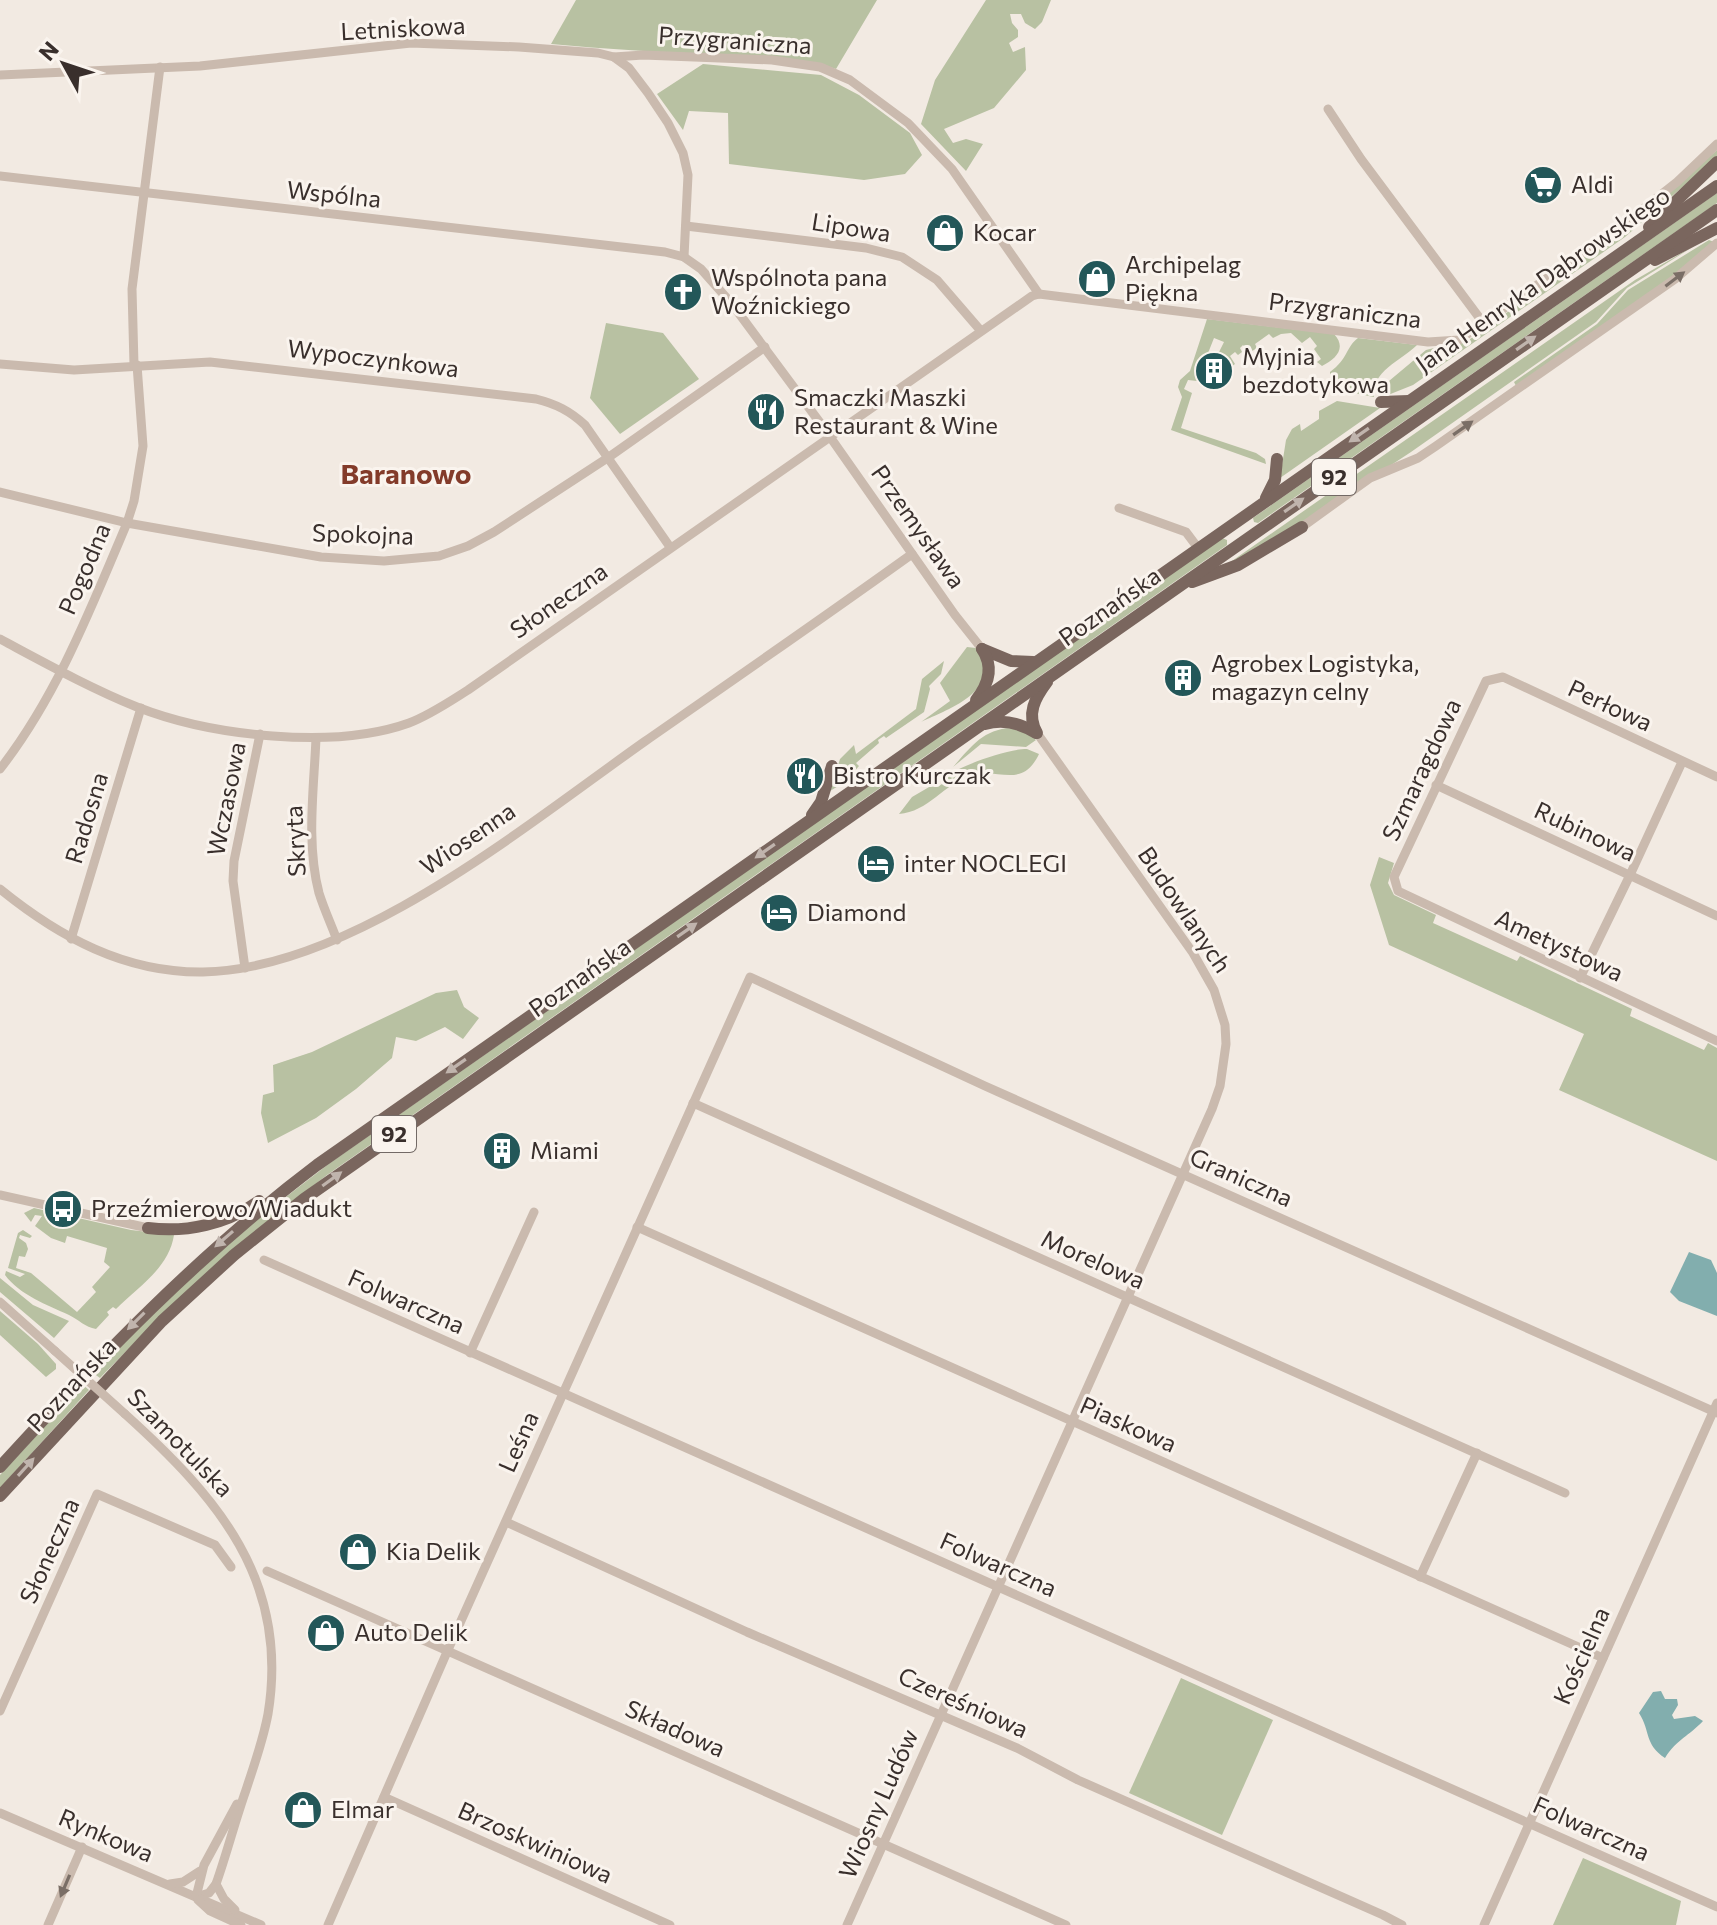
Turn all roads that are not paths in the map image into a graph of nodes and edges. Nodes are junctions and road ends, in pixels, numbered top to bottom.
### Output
1 (614, 57) junction
2 (160, 67) junction
3 (0, 75) edge
4 (1328, 109) dead end
5 (1717, 144) edge
6 (1717, 162) edge
7 (0, 176) edge
8 (1717, 186) edge
9 (146, 195) junction
10 (1717, 210) edge
11 (686, 226) junction
12 (1717, 228) edge
13 (1717, 243) edge
14 (1630, 246) junction
15 (665, 252) joint
16 (684, 257) junction
17 (1620, 278) junction
18 (1039, 294) junction
19 (1484, 324) junction
20 (981, 331) junction
21 (765, 347) junction
22 (0, 364) edge
23 (136, 365) junction
24 (1409, 401) junction
25 (1381, 402) dead end
26 (830, 436) junction
27 (609, 457) junction
28 (1277, 459) dead end
29 (0, 492) edge
30 (1259, 505) junction
31 (1119, 508) dead end
32 (127, 523) junction
33 (1302, 527) joint
34 (670, 547) junction
35 (1198, 548) junction
36 (1230, 550) joint
37 (912, 554) junction
38 (1177, 587) junction
39 (0, 639) edge
40 (982, 649) junction
41 (1039, 659) junction
42 (1063, 667) junction
43 (61, 671) junction
44 (1486, 681) joint
45 (141, 708) junction
46 (965, 711) junction
47 (978, 726) junction
48 (1037, 733) junction
49 (260, 734) junction
50 (316, 738) junction
51 (1682, 762) junction
52 (832, 766) dead end
53 (0, 769) edge
54 (1717, 777) edge
55 (1436, 785) junction
56 (803, 824) junction
57 (1630, 875) junction
58 (1394, 877) joint
59 (0, 889) edge
60 (1717, 916) edge
61 (71, 939) junction
62 (337, 940) junction
63 (245, 968) junction
64 (750, 977) joint
65 (1580, 978) junction
66 (1717, 1041) edge
67 (693, 1103) junction
68 (1183, 1174) junction
69 (300, 1178) junction
70 (0, 1195) edge
71 (534, 1212) dead end
72 (637, 1227) junction
73 (148, 1228) joint
74 (264, 1260) dead end
75 (1128, 1298) junction
76 (0, 1302) edge
77 (470, 1353) junction
78 (563, 1394) junction
79 (1716, 1409) edge
80 (1073, 1422) junction
81 (1477, 1453) junction
82 (0, 1467) edge
83 (1565, 1493) dead end
84 (0, 1496) edge
85 (506, 1522) junction
86 (231, 1567) dead end
87 (267, 1571) dead end
88 (1420, 1577) junction
89 (999, 1587) junction
90 (447, 1652) junction
91 (1603, 1658) junction
92 (0, 1711) edge
93 (941, 1715) junction
94 (245, 1791) junction
95 (384, 1797) junction
96 (0, 1813) edge
97 (1529, 1823) junction
98 (884, 1844) junction
99 (82, 1847) junction
100 (204, 1865) junction
101 (164, 1883) junction
102 (216, 1884) junction
103 (196, 1897) junction
104 (1717, 1907) edge
105 (245, 1922) edge
106 (48, 1925) edge
107 (261, 1925) edge
108 (328, 1925) edge
109 (670, 1925) edge
110 (847, 1925) edge
111 (1066, 1925) edge
112 (1402, 1925) edge
113 (1484, 1925) edge

1 - 2 street, Letniskowa
1 - 11 street
1 - 18 street, Przygraniczna
2 - 3 street, Letniskowa
2 - 9 street, Pogodna
4 - 19 street
5 - 19 street, Przygraniczna
6 - 14 main road
7 - 9 street, Wspólna
8 - 14 main road, Jana Henryka Dąbrowskiego / 92
9 - 15 street, Wspólna
9 - 23 street, Pogodna
10 - 17 main road, Jana Henryka Dąbrowskiego / 92
11 - 16 street
11 - 20 street, Lipowa
12 - 17 main road
33 -> 13 street
14 - 24 main road, Jana Henryka Dąbrowskiego / 92
15 - 16 street, Przemysława
16 - 21 street, Przemysława
36 -> 17 main road, Jana Henryka Dąbrowskiego / 92
18 - 19 street, Przygraniczna
18 - 20 street, Słoneczna
20 - 26 street, Słoneczna
21 - 26 street, Przemysława
21 - 27 street, Spokojna
22 - 23 street, Wypoczynkowa
23 - 27 street, Wypoczynkowa
23 - 32 street, Pogodna
24 - 25 main road
24 -> 30 main road, Jana Henryka Dąbrowskiego / 92
26 - 34 street, Słoneczna
26 - 37 street, Przemysława
27 - 32 street, Spokojna
27 - 34 street, Wypoczynkowa
28 - 30 main road
29 - 32 street, Spokojna
30 - 35 main road, Jana Henryka Dąbrowskiego / 92
31 - 35 street
32 - 43 street, Pogodna
33 - 38 main road
34 - 50 street, Słoneczna
35 - 41 main road, Poznańska / 92
36 - 38 main road, Poznańska / 92
37 - 40 street, Przemysława
37 - 62 street, Wiosenna
38 - 42 main road, Poznańska / 92
39 - 43 street, Słoneczna
40 - 41 main road
40 - 46 main road
41 - 46 main road, Poznańska / 92
42 - 47 main road, Poznańska / 92
42 - 48 main road
43 - 45 street, Słoneczna
43 - 53 street, Pogodna
44 - 51 street, Perłowa
44 - 55 street, Szmaragdowa
45 - 49 street, Słoneczna
45 - 61 street, Radosna
46 - 56 main road, Poznańska / 92
47 - 48 main road
84 -> 47 main road, Poznańska / 92
48 - 68 street, Budowlanych
49 - 50 street, Słoneczna
49 - 63 street, Wczasowa
50 - 62 street, Skryta
51 - 54 street, Perłowa
51 - 57 street
52 - 56 main road
55 - 57 street, Rubinowa
55 - 58 street, Szmaragdowa
56 -> 69 main road, Poznańska / 92
57 - 60 street, Rubinowa
57 - 65 street
58 - 65 street, Ametystowa
59 - 61 street, Wiosenna
61 - 63 street, Wiosenna
62 - 63 street, Wiosenna
64 - 67 street, Leśna
64 - 68 street, Graniczna
65 - 66 street, Ametystowa
67 - 72 street, Leśna
67 - 75 street, Morelowa
68 - 75 street, Wiosny Ludów
68 - 79 street, Graniczna
69 - 73 main road
69 -> 82 main road, Poznańska / 92
70 - 73 street
71 - 77 street
72 - 78 street, Leśna
72 - 80 street, Piaskowa
74 - 77 street, Folwarczna
75 - 80 street, Wiosny Ludów
75 - 81 street, Morelowa
76 - 94 street, Szamotulska, bridge
77 - 78 street, Folwarczna
78 - 85 street, Leśna
78 - 89 street, Folwarczna
79 - 91 street, Kościelna
80 - 88 street, Piaskowa
80 - 89 street, Wiosny Ludów
81 - 83 street, Morelowa
81 - 88 street
85 - 90 street, Leśna
85 - 93 street, Czereśniowa
86 - 92 street, Słoneczna
87 - 90 street, Składowa
88 - 91 street, Piaskowa
89 - 93 street, Wiosny Ludów
89 - 97 street, Folwarczna
90 - 95 street, Leśna
90 - 98 street, Składowa
91 - 97 street, Kościelna
93 - 98 street, Wiosny Ludów
93 - 112 street, Czereśniowa
94 - 100 street, Szamotulska
94 - 102 street, Szamotulska
95 - 108 street, Leśna
95 - 109 street, Brzoskwiniowa
96 - 99 street, Rynkowa
97 - 104 street, Folwarczna
97 - 113 street, Kościelna
98 - 110 street, Wiosny Ludów
98 - 111 street, Składowa
99 - 101 street, Rynkowa
99 -> 106 street
100 - 101 street
100 - 103 street, Szamotulska
101 - 103 street, Rynkowa
102 - 103 street
102 - 105 street
103 - 105 street, Rynkowa
105 - 107 street, Rynkowa

